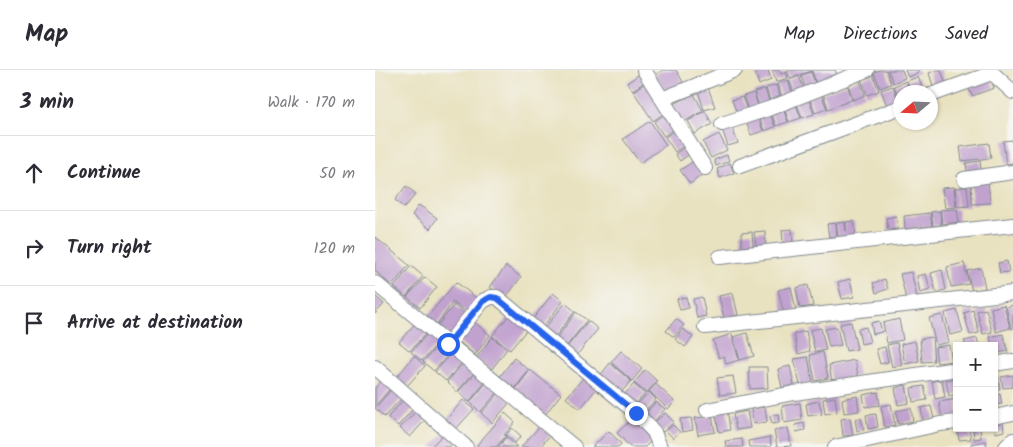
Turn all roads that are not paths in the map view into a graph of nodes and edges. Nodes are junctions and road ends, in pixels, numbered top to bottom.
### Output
1 (644, 70) edge
2 (735, 70) edge
3 (867, 70) edge
4 (991, 71) edge
5 (1013, 92) edge
6 (938, 93) edge
7 (662, 99) junction
8 (893, 110) edge
9 (722, 124) dead end
10 (740, 166) dead end
11 (705, 168) dead end
12 (1013, 172) edge
13 (964, 179) dead end
14 (1013, 226) edge
15 (720, 257) dead end
16 (375, 283) edge
17 (1013, 293) edge
18 (705, 327) dead end
19 (448, 344) junction
20 (1013, 361) edge
21 (998, 363) edge
22 (375, 367) edge
23 (953, 371) edge
24 (707, 410) dead end
25 (1013, 413) edge
26 (998, 416) edge
27 (953, 422) edge
28 (1013, 440) edge
29 (657, 445) edge
30 (466, 447) edge
31 (574, 447) edge
32 (835, 447) edge
33 (1006, 447) edge

1 - 7 street
2 - 7 street
3 - 9 street
4 - 5 street
4 - 6 street
7 - 11 street
8 - 10 street
12 - 13 street
14 - 15 street
16 - 19 street
17 - 18 street
19 - 29 street
19 - 31 street
20 - 21 street
22 - 30 street
23 - 24 street
25 - 26 street
27 - 32 street
28 - 33 street

